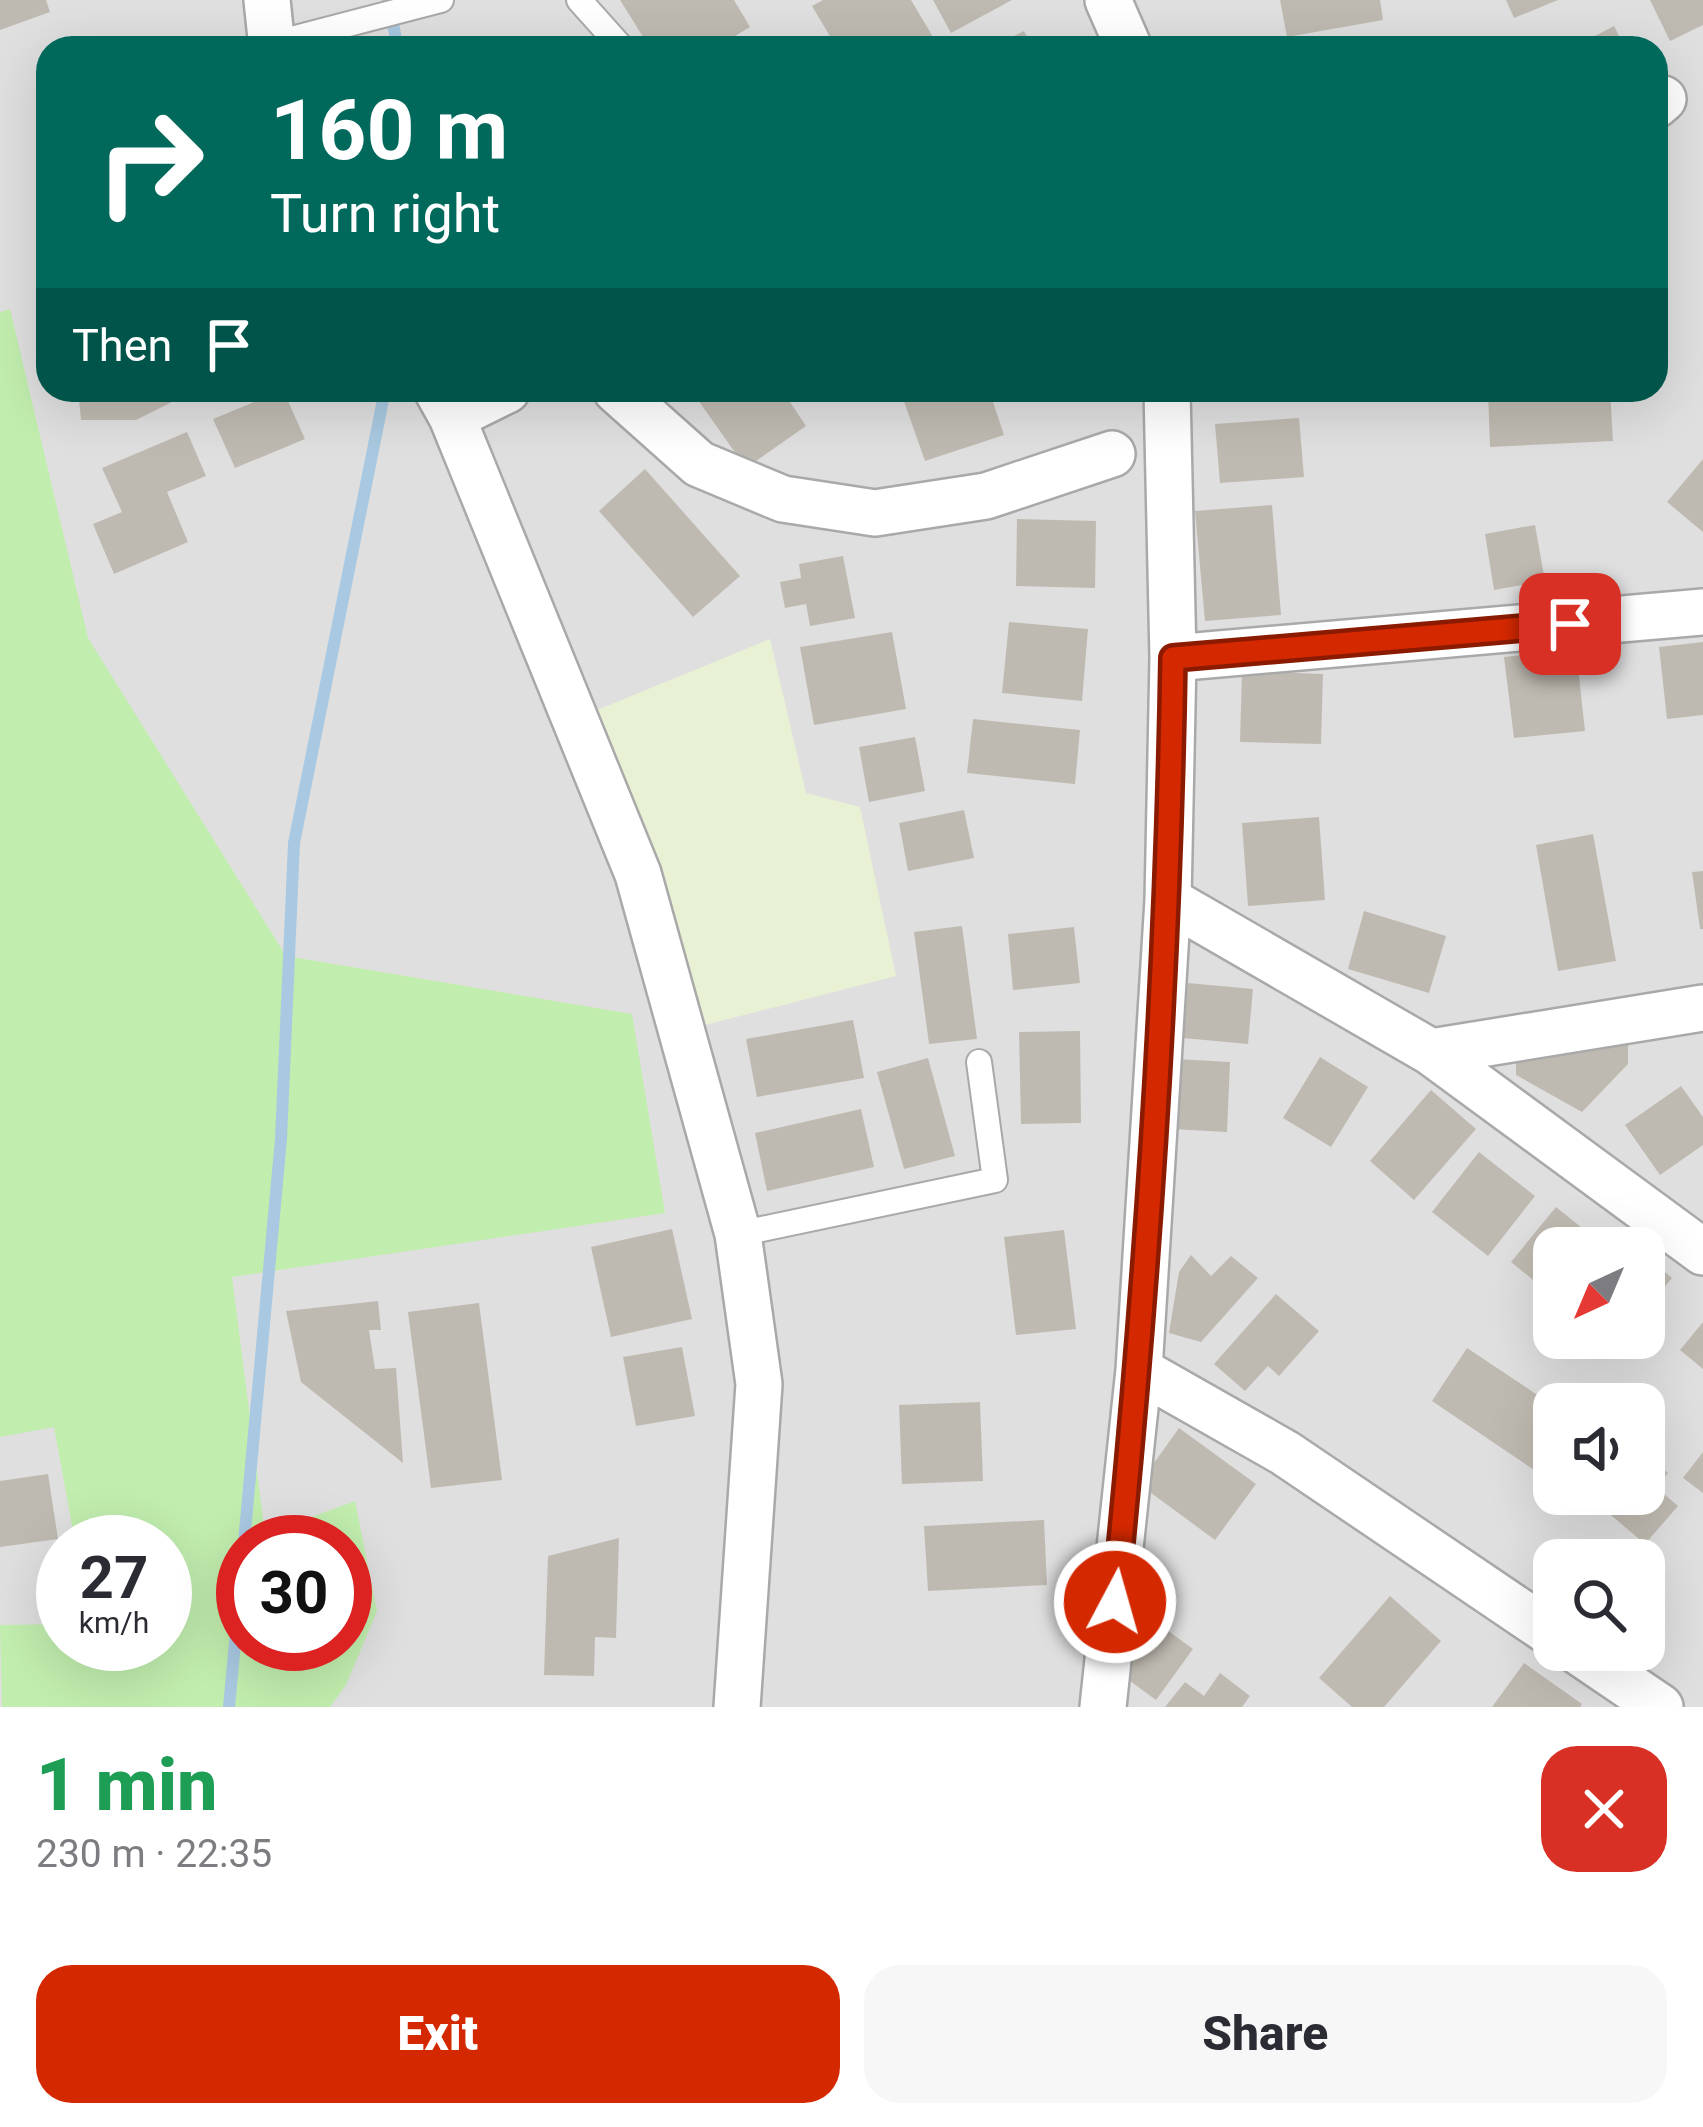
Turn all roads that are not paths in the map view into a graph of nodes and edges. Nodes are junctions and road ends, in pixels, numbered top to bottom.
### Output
1 (441, 0) edge
2 (579, 0) edge
3 (1108, 0) edge
4 (270, 31) edge
5 (611, 36) edge
6 (1124, 36) edge
7 (629, 402) edge
8 (1167, 402) edge
9 (445, 404) edge
10 (1112, 454) dead end
11 (1703, 612) edge
12 (1173, 658) junction
13 (1168, 900) junction
14 (1703, 1008) edge
15 (1431, 1052) junction
16 (979, 1062) dead end
17 (738, 1234) junction
18 (1703, 1252) edge
19 (1139, 1370) junction
20 (1533, 1621) edge
21 (1607, 1671) edge
22 (737, 1707) edge
23 (1103, 1707) edge
24 (1660, 1707) edge

1 - 4 lane
2 - 5 lane
3 - 6 street
7 - 10 street
8 - 12 street
9 - 17 street
11 - 12 street
12 - 13 street
13 - 15 street
13 - 19 street
14 - 15 street
15 - 18 street
16 - 17 lane
17 - 22 street
19 - 20 street
19 - 23 street
21 - 24 street

